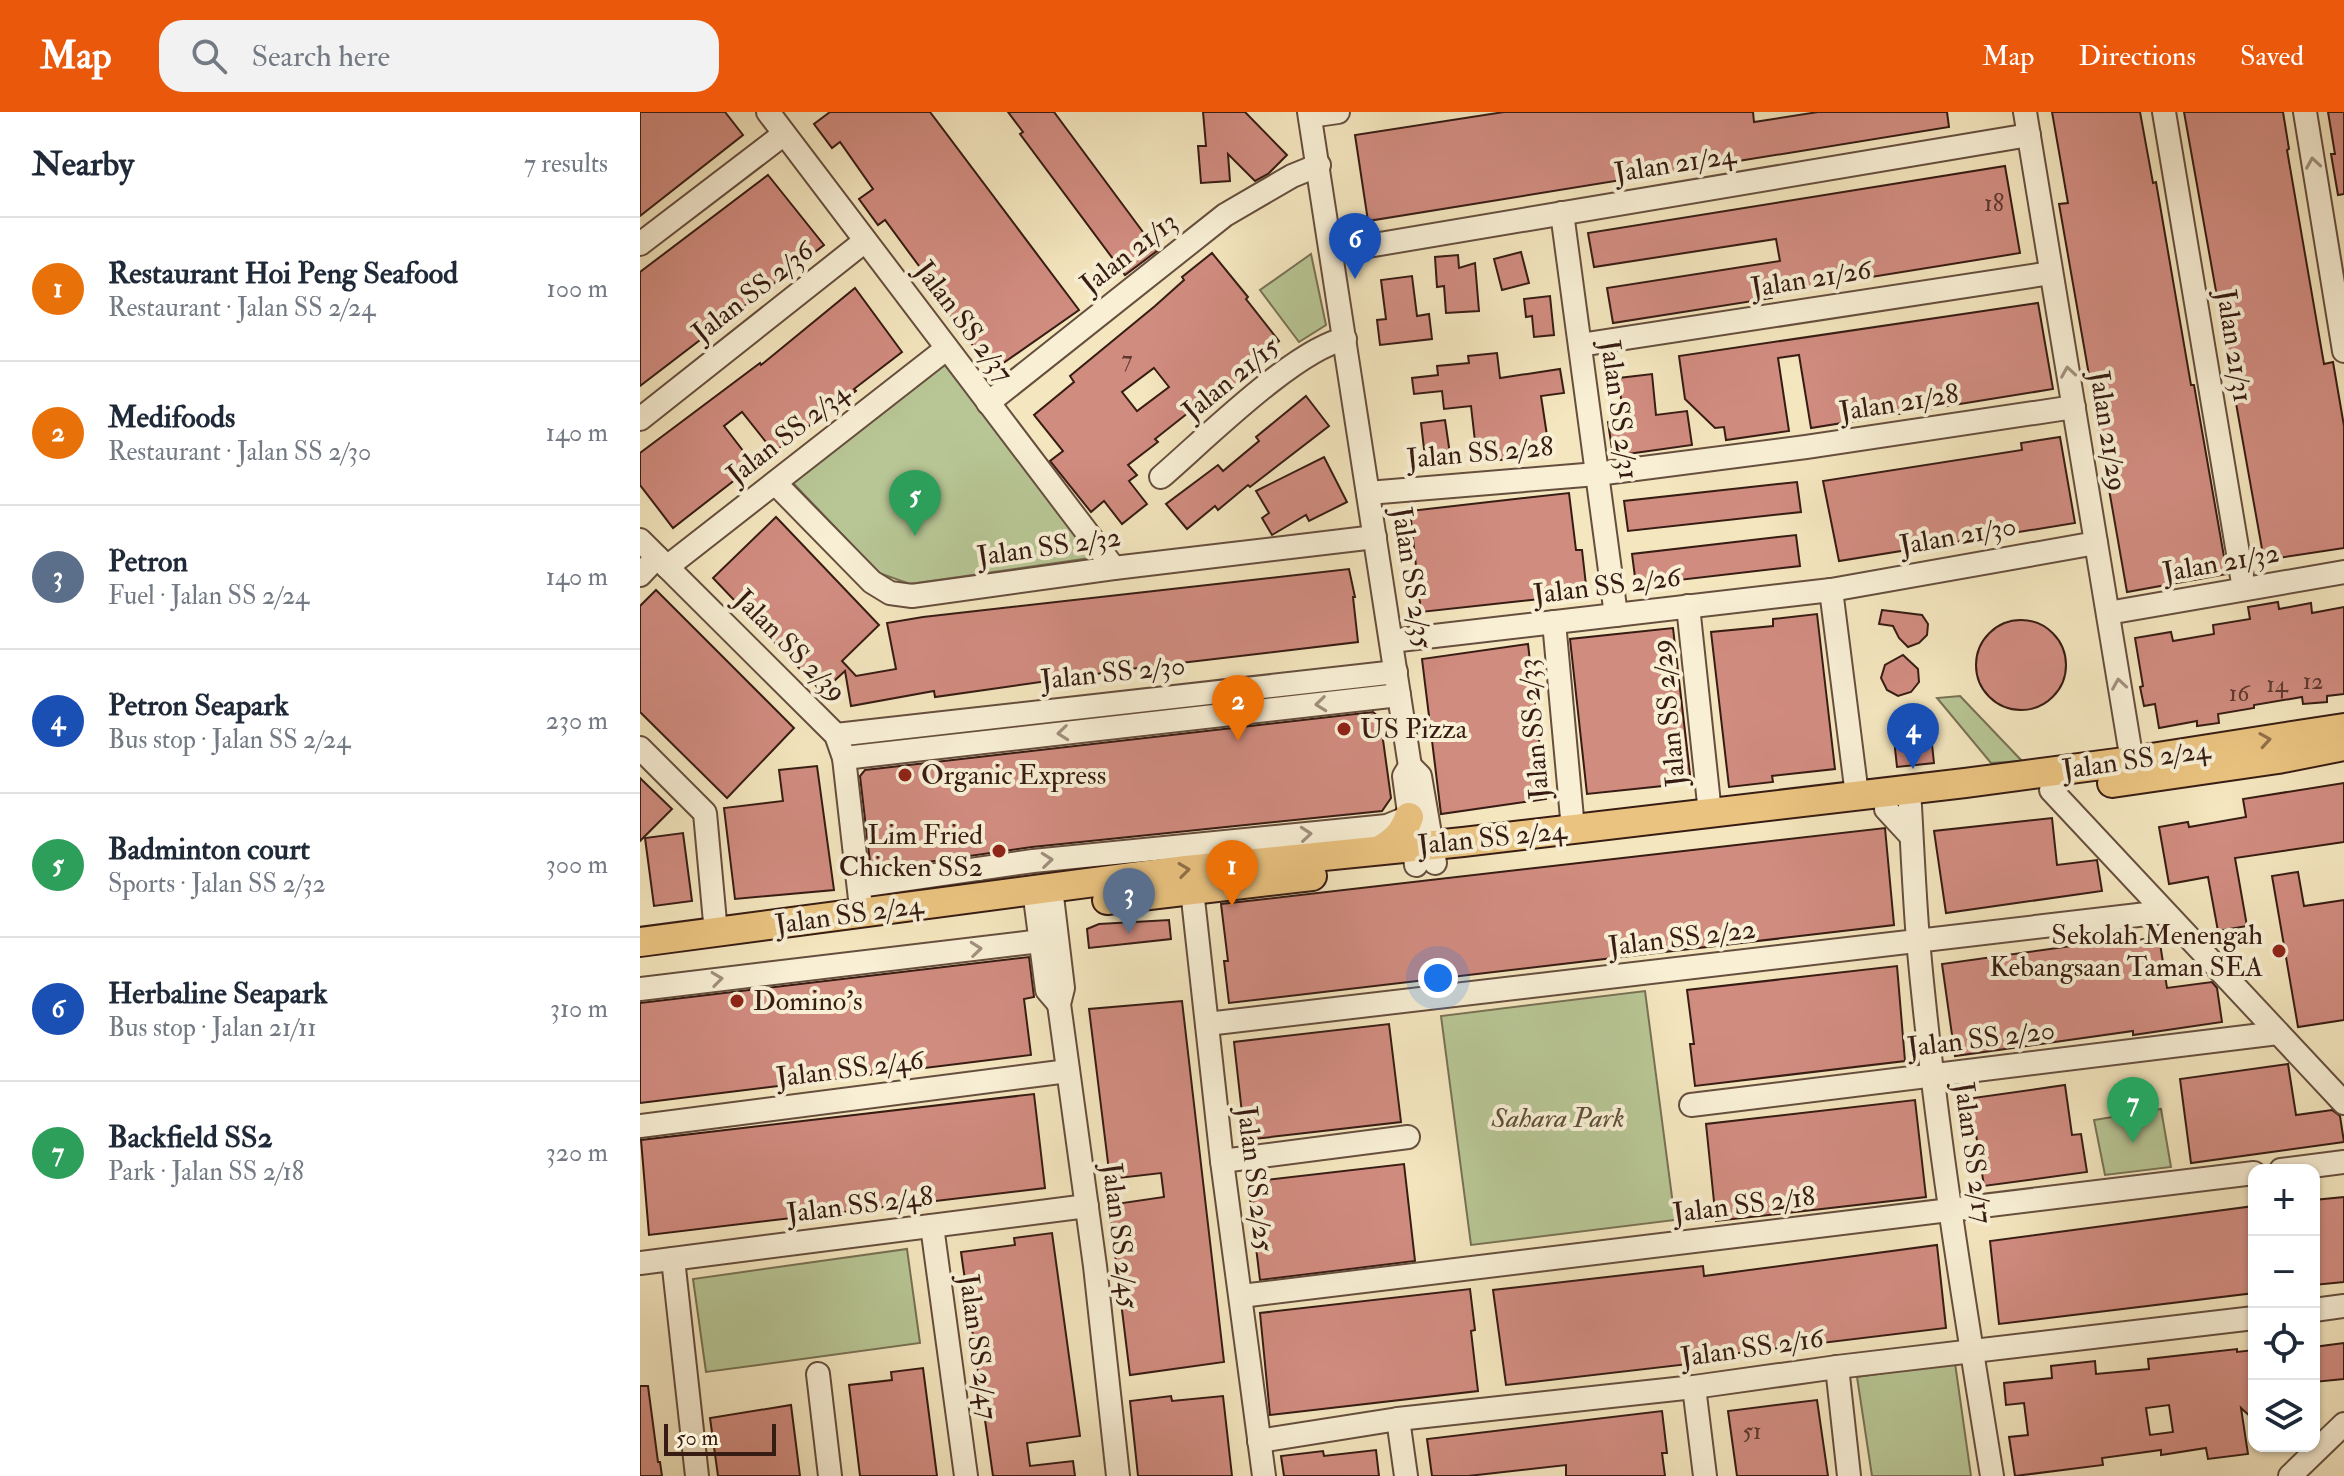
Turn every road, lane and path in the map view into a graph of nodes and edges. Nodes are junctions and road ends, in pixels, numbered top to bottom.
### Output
1 (768, 112) edge
2 (1338, 112) edge
3 (2025, 112) edge
4 (2164, 112) edge
5 (2305, 112) edge
6 (1310, 114) edge
7 (784, 134) junction
8 (2029, 135) junction
9 (1319, 165) junction
10 (1562, 213) junction
11 (865, 241) junction
12 (640, 244) edge
13 (1332, 252) junction
14 (2051, 273) junction
15 (1345, 339) junction
16 (1580, 345) junction
17 (946, 349) junction
18 (2344, 351) edge
19 (988, 403) junction
20 (2074, 407) junction
21 (640, 419) edge
22 (1597, 474) junction
23 (1161, 477) dead end
24 (775, 483) junction
25 (1368, 493) junction
26 (1375, 537) junction
27 (640, 540) edge
28 (2096, 543) junction
29 (662, 562) junction
30 (1114, 568) junction
31 (2344, 572) edge
32 (640, 575) edge
33 (2244, 589) junction
34 (1831, 590) junction
35 (1688, 606) junction
36 (2108, 613) junction
37 (1616, 615) junction
38 (1554, 622) junction
39 (1391, 641) junction
40 (1396, 672) junction
41 (1399, 695) junction
42 (2344, 728) edge
43 (836, 735) junction
44 (2344, 746) edge
45 (640, 748) edge
46 (844, 758) junction
47 (2132, 761) junction
48 (2165, 776) junction
49 (2051, 790) junction
50 (1857, 795) junction
51 (1902, 801) junction
52 (1710, 813) junction
53 (1418, 817) junction
54 (1573, 829) junction
55 (1463, 842) junction
56 (1380, 850) junction
57 (1424, 855) junction
58 (1192, 890) junction
59 (1044, 898) junction
60 (860, 900) junction
61 (2164, 912) junction
62 (716, 933) junction
63 (1041, 941) junction
64 (1918, 941) junction
65 (640, 942) edge
66 (640, 959) edge
67 (640, 989) edge
68 (1059, 1004) junction
69 (1207, 1024) junction
70 (2278, 1033) junction
71 (1068, 1071) junction
72 (1933, 1076) junction
73 (2344, 1103) edge
74 (1691, 1105) dead end
75 (640, 1126) edge
76 (1408, 1137) dead end
77 (1222, 1161) junction
78 (2344, 1162) edge
79 (2320, 1165) edge
80 (2248, 1174) edge
81 (1087, 1206) junction
82 (1950, 1210) junction
83 (932, 1226) junction
84 (673, 1259) junction
85 (640, 1263) edge
86 (1241, 1296) junction
87 (2344, 1306) edge
88 (2320, 1309) edge
89 (2248, 1319) edge
90 (1972, 1351) junction
91 (1837, 1367) junction
92 (818, 1374) dead end
93 (1694, 1387) junction
94 (1398, 1419) junction
95 (2344, 1424) edge
96 (1259, 1441) junction
97 (697, 1476) edge
98 (830, 1476) edge
99 (966, 1476) edge
100 (1118, 1476) edge
101 (1264, 1476) edge
102 (1406, 1476) edge
103 (1705, 1476) edge
104 (1849, 1476) edge
105 (1992, 1476) edge
106 (2290, 1476) edge

1 - 7 street, Jalan SS 2/37
2 - 6 street
3 - 8 street, Jalan 21/29
4 - 33 street, Jalan 21/31
18 -> 5 street
6 - 9 street, Jalan SS 2/35
7 - 11 street, Jalan SS 2/37
7 - 12 street
8 - 10 street, Jalan 21/24
8 - 14 street, Jalan 21/29
9 - 13 street, Jalan SS 2/35
9 - 19 street, Jalan 21/13
10 - 13 street, Jalan 21/24
10 - 16 street, Jalan SS 2/31
11 - 17 street, Jalan SS 2/37
11 - 21 street, Jalan SS 2/36
13 - 15 street, Jalan SS 2/35
14 - 16 street, Jalan 21/26
20 -> 14 street, Jalan 21/29
15 - 23 street, Jalan 21/15
15 - 25 street, Jalan SS 2/35
16 - 22 street, Jalan SS 2/31
17 - 19 street, Jalan SS 2/37
17 - 24 street, Jalan SS 2/34
19 - 30 street, Jalan SS 2/37
20 - 22 street, Jalan 21/28
20 - 28 street, Jalan 21/29
22 - 25 street, Jalan SS 2/28
22 - 37 street, Jalan SS 2/31
24 - 29 street, Jalan SS 2/34
24 - 30 street, Jalan SS 2/32
25 - 26 street, Jalan SS 2/35
26 - 30 street, Jalan SS 2/32
26 - 39 street, Jalan SS 2/35
27 - 29 street, Jalan SS 2/39
28 - 34 street, Jalan 21/30
28 - 36 street, Jalan 21/29
29 - 32 street, Jalan SS 2/34
29 - 43 street, Jalan SS 2/39
31 - 33 street, Jalan 21/32
33 - 36 street, Jalan 21/32
34 - 35 street, Jalan SS 2/26
34 - 50 street
35 - 37 street, Jalan SS 2/26
35 - 52 street, Jalan SS 2/29
47 -> 36 street, Jalan 21/29
37 - 38 street, Jalan SS 2/26
38 - 39 street, Jalan SS 2/26
38 - 54 street, Jalan SS 2/33
39 - 40 street, Jalan SS 2/35
40 - 41 street, Jalan SS 2/35
40 - 43 street, Jalan SS 2/30
41 -> 46 street
41 - 53 street, Jalan SS 2/35
47 -> 42 main road, Jalan SS 2/24
43 - 46 street, Jalan SS 2/39
44 - 48 main road, Jalan SS 2/24
45 - 62 street
46 - 60 street, Jalan SS 2/39
47 - 48 main road
47 - 51 main road, Jalan SS 2/24
48 - 49 main road, Jalan SS 2/24
49 - 51 main road, Jalan SS 2/24
49 - 61 street
50 - 51 main road, Jalan SS 2/24
50 - 52 main road, Jalan SS 2/24
51 - 57 main road, Jalan SS 2/24
51 - 64 street, Jalan SS 2/17
52 - 54 main road, Jalan SS 2/24
53 - 55 main road
53 - 56 main road
53 - 57 street, Jalan SS 2/35
60 -> 53 street
54 - 55 main road, Jalan SS 2/24
55 - 57 main road, Jalan SS 2/24
56 - 57 main road, Jalan SS 2/24
59 -> 56 main road, Jalan SS 2/24
57 - 58 main road, Jalan SS 2/24
58 - 59 main road, Jalan SS 2/24
58 - 69 street, Jalan SS 2/25
59 - 60 main road, Jalan SS 2/24
59 - 63 street, Jalan SS 2/45
59 - 66 main road, Jalan SS 2/24
59 - 68 street, Jalan SS 2/45
60 - 62 main road, Jalan SS 2/24
61 - 64 street, Jalan SS 2/22
61 - 70 street
62 - 65 main road, Jalan SS 2/24
67 -> 63 street
63 - 68 street, Jalan SS 2/45
64 - 69 street, Jalan SS 2/22
64 - 72 street, Jalan SS 2/17
68 - 71 street, Jalan SS 2/45
69 - 77 street, Jalan SS 2/25
70 - 72 street, Jalan SS 2/20
70 - 73 street
71 - 75 street, Jalan SS 2/46
71 - 81 street, Jalan SS 2/45
72 - 74 street, Jalan SS 2/20
72 - 82 street, Jalan SS 2/17
76 - 77 street
77 - 86 street, Jalan SS 2/25
78 - 79 street
80 - 82 street, Jalan SS 2/18
81 - 83 street, Jalan SS 2/48
81 - 100 street, Jalan SS 2/45
82 - 86 street, Jalan SS 2/18
82 - 90 street, Jalan SS 2/17
83 - 84 street, Jalan SS 2/48
83 - 99 street, Jalan SS 2/47
84 - 85 street, Jalan SS 2/48
84 - 97 street
86 - 96 street, Jalan SS 2/25
87 - 88 street
89 - 90 street, Jalan SS 2/16
90 - 91 street, Jalan SS 2/16
90 - 105 street, Jalan SS 2/17
91 - 93 street, Jalan SS 2/16
91 - 104 street
92 - 98 street
93 - 94 street, Jalan SS 2/16
93 - 103 street
94 - 96 street, Jalan SS 2/16
94 - 102 street
95 - 106 street
96 - 101 street, Jalan SS 2/25

